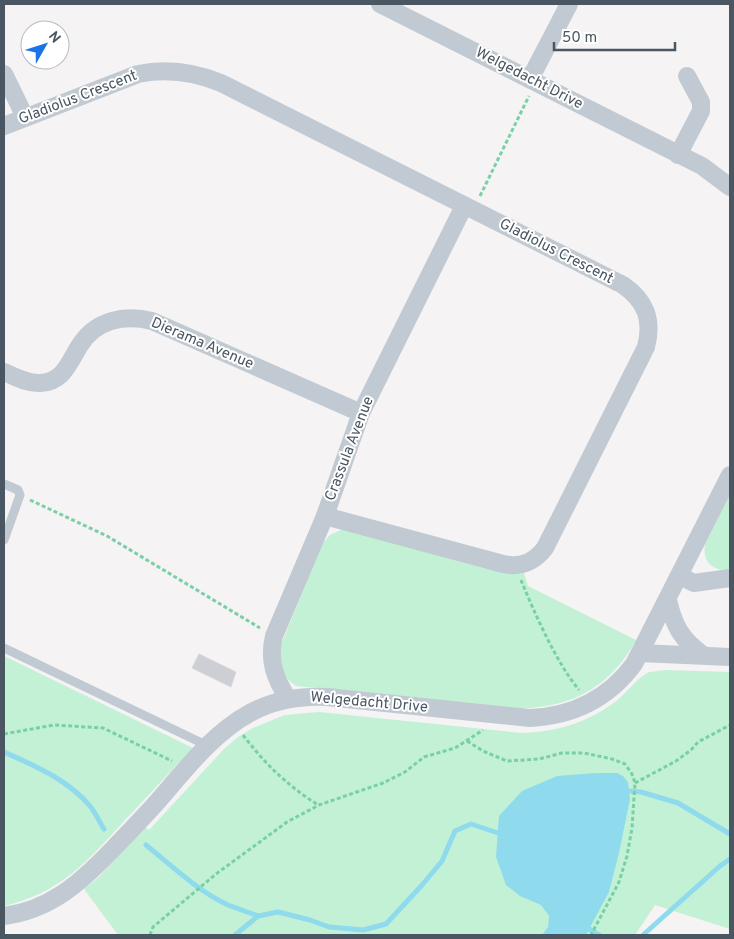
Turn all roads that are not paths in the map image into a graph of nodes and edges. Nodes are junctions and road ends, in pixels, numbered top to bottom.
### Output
1 (380, 4) edge
2 (569, 4) edge
3 (4, 74) edge
4 (686, 76) dead end
5 (533, 80) junction
6 (25, 117) junction
7 (4, 126) edge
8 (678, 154) junction
9 (730, 187) edge
10 (469, 208) junction
11 (4, 372) edge
12 (361, 414) junction
13 (730, 475) edge
14 (4, 484) edge
15 (325, 516) junction
16 (4, 540) edge
17 (680, 576) junction
18 (730, 578) edge
19 (668, 600) junction
20 (4, 648) edge
21 (640, 653) junction
22 (703, 655) junction
23 (730, 657) edge
24 (288, 699) junction
25 (208, 746) junction
26 (4, 916) edge

1 - 5 street, Welgedacht Drive
2 - 5 street
3 - 6 street
4 - 8 street
5 - 8 street, Welgedacht Drive
6 - 7 street, Gladiolus Crescent
6 - 10 street, Gladiolus Crescent
8 - 9 street, Welgedacht Drive
10 - 12 street, Crassula Avenue
10 - 15 street, Gladiolus Crescent
11 - 12 street, Dierama Avenue
12 - 15 street, Crassula Avenue
13 - 17 street, Welgedacht Drive
14 - 16 lane
15 - 24 street, Crassula Avenue
17 - 18 street
17 - 19 street, Welgedacht Drive
19 - 21 street, Welgedacht Drive
19 - 22 street
20 - 25 lane
21 - 22 street
21 - 24 street, Welgedacht Drive
22 - 23 street
24 - 25 street, Welgedacht Drive
25 - 26 street, Welgedacht Drive

